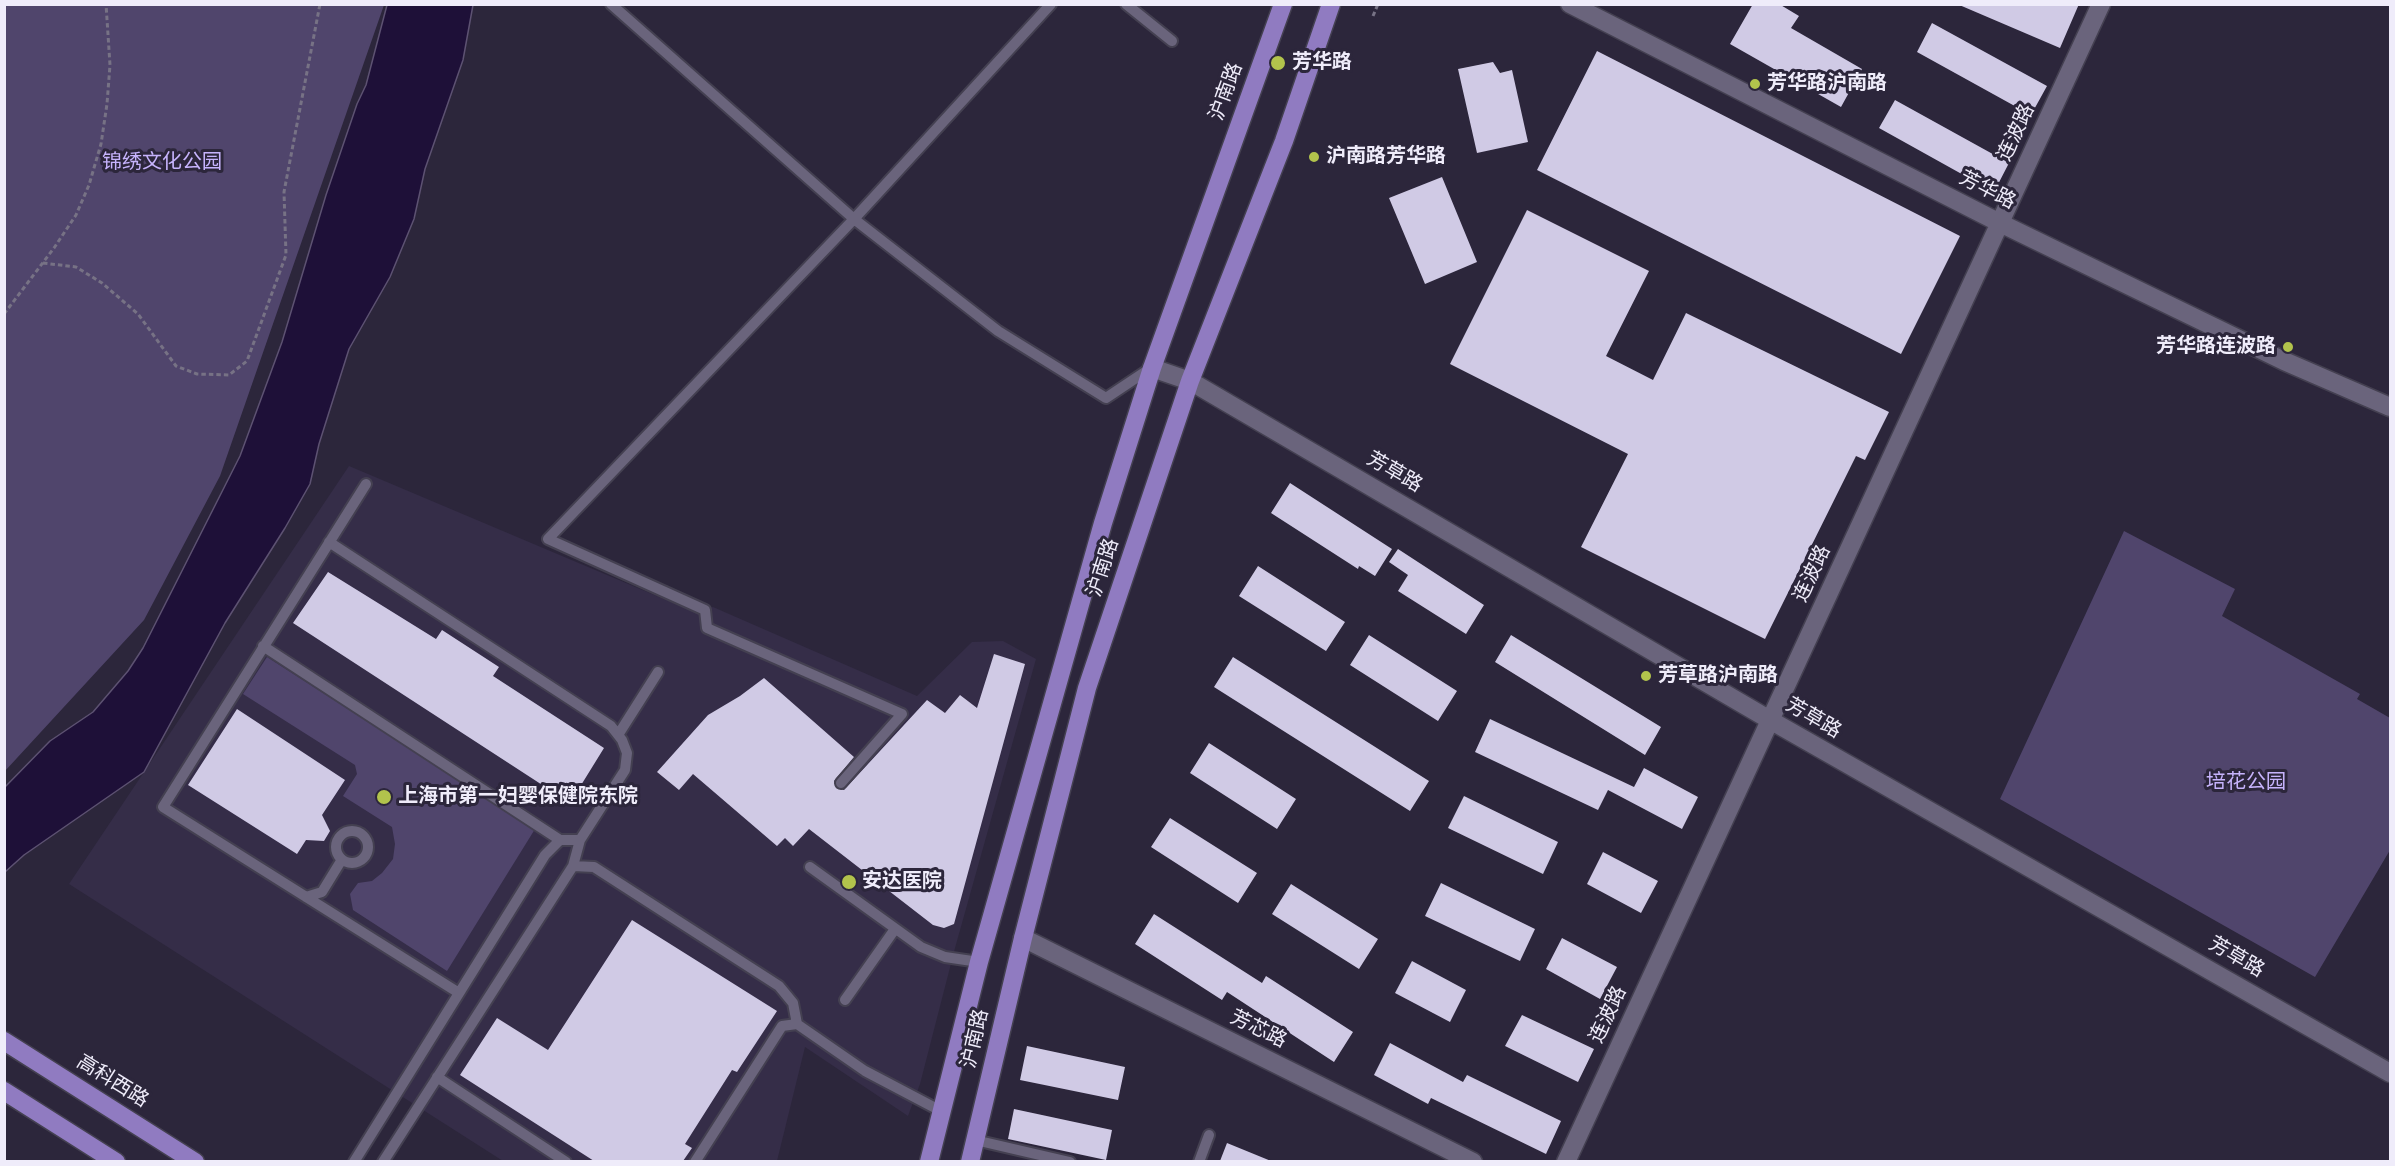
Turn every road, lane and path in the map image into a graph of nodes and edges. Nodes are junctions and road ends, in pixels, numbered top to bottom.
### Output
1 (106, 4) edge
2 (321, 4) edge
3 (611, 4) edge
4 (1051, 4) edge
5 (1126, 4) edge
6 (1283, 4) edge
7 (1331, 4) edge
8 (1378, 4) edge
9 (1570, 4) edge
10 (2101, 4) edge
11 (1373, 16) dead end
12 (1172, 41) dead end
13 (854, 219) junction
14 (2000, 223) junction
15 (43, 263) junction
16 (4, 314) edge
17 (1152, 368) junction
18 (1190, 381) junction
19 (2391, 407) edge
20 (366, 484) dead end
21 (329, 542) junction
22 (263, 646) junction
23 (658, 672) dead end
24 (1770, 720) junction
25 (618, 735) junction
26 (841, 783) dead end
27 (560, 840) junction
28 (580, 840) junction
29 (341, 861) dead end
30 (573, 866) junction
31 (810, 867) dead end
32 (321, 892) junction
33 (306, 897) junction
34 (324, 908) junction
35 (895, 928) junction
36 (1023, 938) junction
37 (979, 962) junction
38 (459, 993) junction
39 (845, 1000) dead end
40 (797, 1024) junction
41 (4, 1041) edge
42 (2391, 1073) edge
43 (437, 1077) junction
44 (4, 1091) edge
45 (941, 1111) junction
46 (1209, 1135) dead end
47 (975, 1140) junction
48 (116, 1161) edge
49 (195, 1161) edge
50 (354, 1161) edge
51 (383, 1161) edge
52 (566, 1161) edge
53 (695, 1161) edge
54 (928, 1161) edge
55 (970, 1161) edge
56 (1070, 1161) edge
57 (1199, 1161) edge
58 (1473, 1161) edge
59 (1566, 1161) edge

1 - 15 path
2 - 15 path
3 - 13 lane
4 - 13 lane
5 - 12 lane
6 - 17 main road, 沪南路
7 - 18 main road, 沪南路
8 - 11 path
9 - 14 street, 芳华路
10 - 14 street, 连波路
13 - 17 lane
13 - 26 lane
14 - 19 street, 芳华路
14 - 24 street, 连波路
15 - 16 path
17 - 18 street, 芳草路
17 - 37 main road, 沪南路
18 - 24 street, 芳草路
18 - 36 main road, 沪南路
20 - 21 lane
21 - 22 lane
21 - 25 lane
22 - 27 lane
22 - 33 lane
23 - 25 lane
24 - 42 street, 芳草路
24 - 59 street, 连波路
25 - 28 lane
27 - 28 lane
27 - 38 lane
28 - 30 lane
29 - 32 lane
30 - 40 lane
30 - 43 lane
31 - 35 lane
32 - 33 lane
32 - 34 lane
33 - 34 lane
34 - 38 lane
35 - 37 lane
35 - 39 lane
36 - 47 main road, 沪南路
36 - 58 street, 芳芯路
37 - 45 main road, 沪南路
38 - 50 lane
40 - 45 lane
40 - 53 lane
41 - 49 main road, 高科西路
43 - 51 lane
43 - 52 lane
44 - 48 main road
45 - 54 main road, 沪南路
46 - 57 lane
47 - 55 main road, 沪南路
47 - 56 lane

